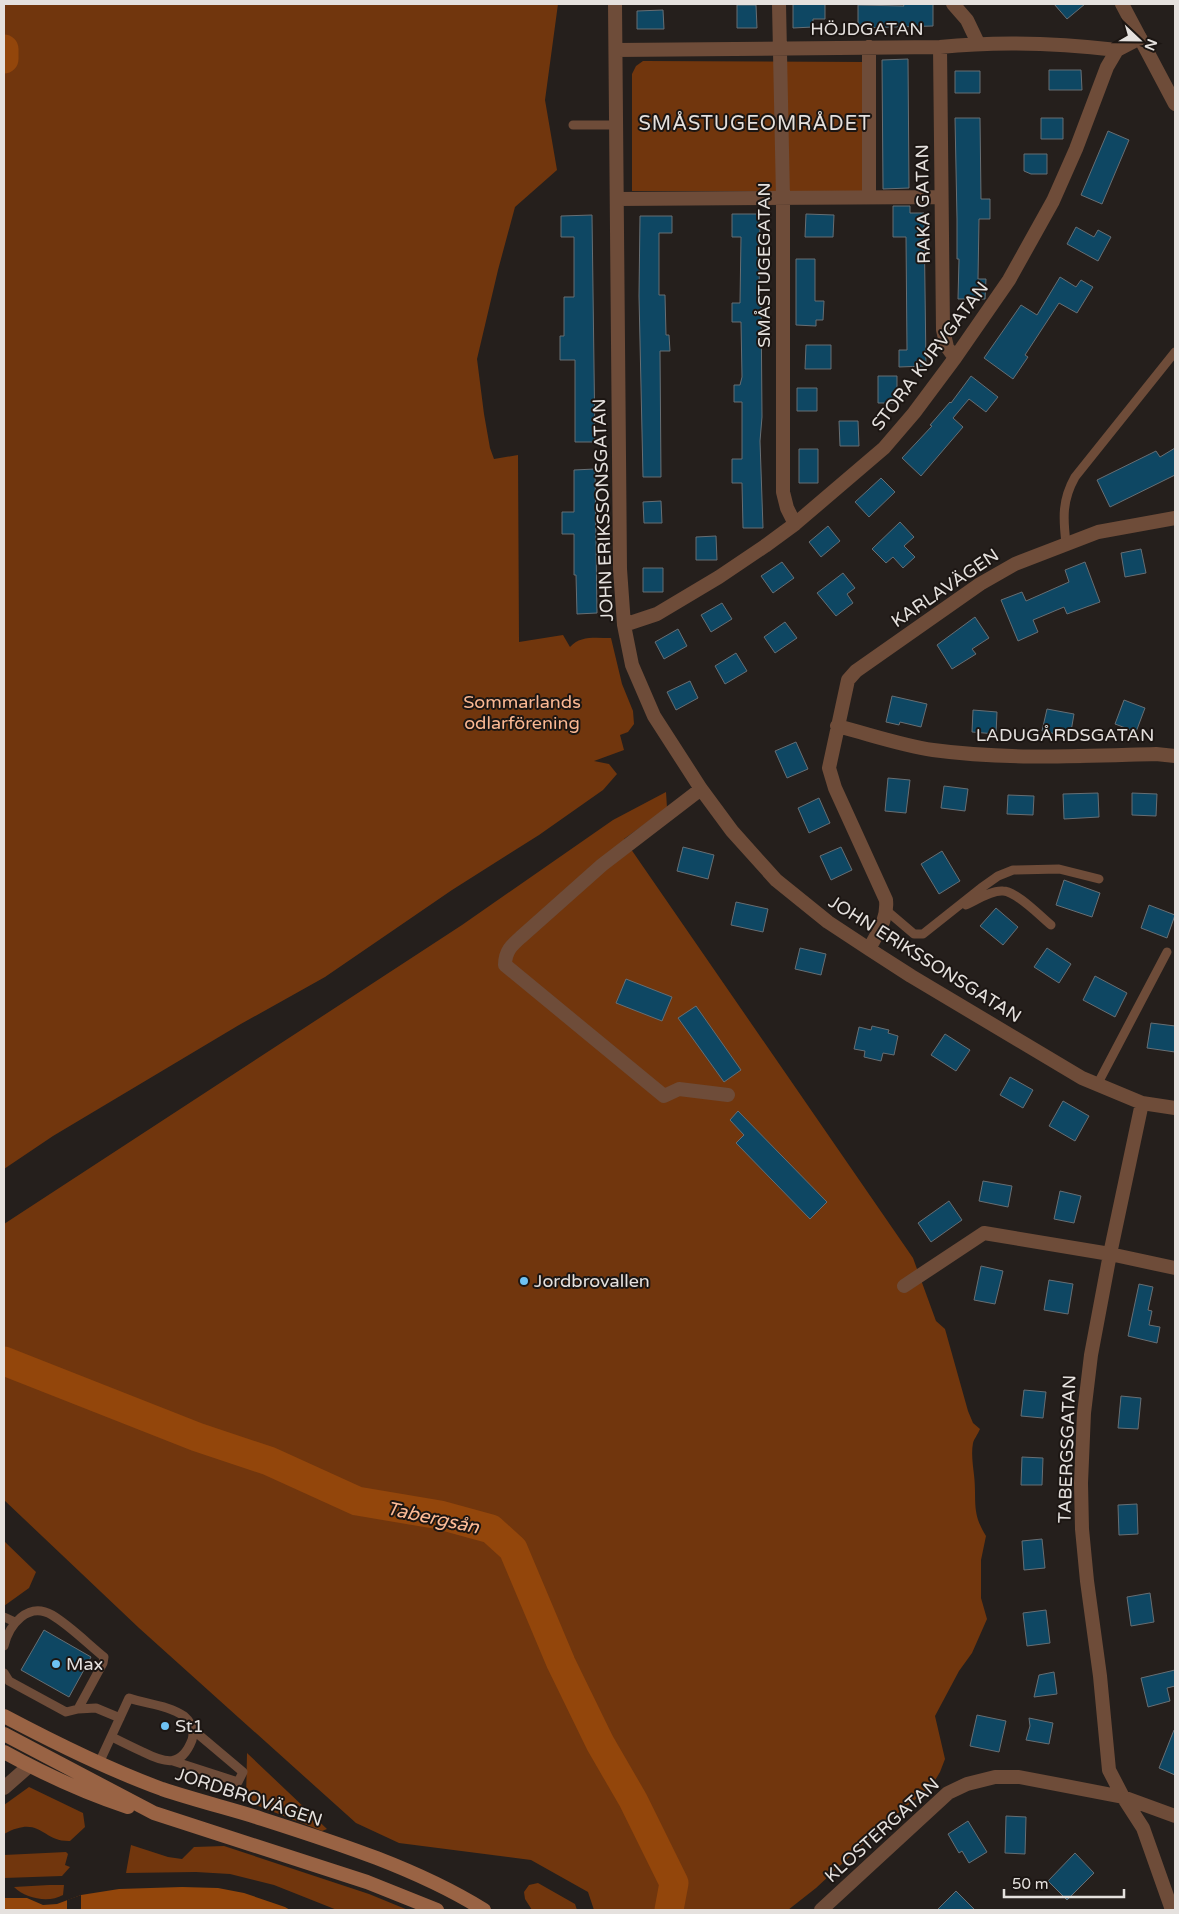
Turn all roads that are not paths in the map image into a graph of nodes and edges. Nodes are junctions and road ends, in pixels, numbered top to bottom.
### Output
1 (616, 4) edge
2 (779, 4) edge
3 (953, 4) edge
4 (1122, 4) edge
5 (1140, 38) junction
6 (978, 43) junction
7 (869, 47) junction
8 (940, 47) junction
9 (780, 48) junction
10 (616, 50) junction
11 (1117, 50) junction
12 (1175, 104) edge
13 (573, 125) dead end
14 (615, 125) junction
15 (869, 196) junction
16 (941, 197) junction
17 (783, 198) junction
18 (617, 199) junction
19 (1175, 352) edge
20 (955, 358) junction
21 (1175, 518) edge
22 (795, 524) junction
23 (1066, 543) junction
24 (624, 625) junction
25 (837, 726) junction
26 (1175, 756) edge
27 (701, 789) junction
28 (1099, 879) dead end
29 (887, 911) junction
30 (953, 912) junction
31 (1051, 924) dead end
32 (869, 949) junction
33 (1167, 952) dead end
34 (1097, 1085) junction
35 (728, 1095) dead end
36 (1142, 1103) junction
37 (1175, 1108) edge
38 (1110, 1254) junction
39 (1175, 1268) edge
40 (904, 1286) dead end
41 (4, 1616) edge
42 (15, 1622) junction
43 (4, 1646) edge
44 (4, 1673) edge
45 (78, 1709) junction
46 (4, 1716) edge
47 (120, 1718) junction
48 (192, 1729) junction
49 (4, 1734) edge
50 (112, 1737) junction
51 (4, 1752) edge
52 (173, 1761) junction
53 (99, 1763) junction
54 (29, 1766) junction
55 (4, 1788) edge
56 (1122, 1797) junction
57 (154, 1813) junction
58 (1175, 1816) edge
59 (436, 1910) edge
60 (484, 1910) edge
61 (821, 1910) edge
62 (1172, 1910) edge

1 - 10 street, JOHN ERIKSSONSGATAN
2 - 9 street, SMÅSTUGEGATAN
3 - 6 street
4 - 5 street
5 - 11 street
5 - 12 street
6 - 8 street, HÖJDGATAN
6 - 11 street, HÖJDGATAN
7 - 8 street, HÖJDGATAN
7 - 9 street, HÖJDGATAN
7 - 15 street
8 - 16 street, RAKA GATAN
9 - 10 street, HÖJDGATAN
9 - 17 street, SMÅSTUGEGATAN
10 - 14 street, JOHN ERIKSSONSGATAN
11 - 20 street, STORA KURVGATAN
13 - 14 lane
14 - 18 street, JOHN ERIKSSONSGATAN
15 - 16 street
15 - 17 street
16 - 20 street, RAKA GATAN
17 - 18 street
17 - 22 street, SMÅSTUGEGATAN
18 - 24 street, JOHN ERIKSSONSGATAN
19 - 23 lane
20 - 22 street, STORA KURVGATAN
21 - 23 street, KARLAVÄGEN
22 - 24 street, STORA KURVGATAN
23 - 25 street, KARLAVÄGEN
24 - 27 street, JOHN ERIKSSONSGATAN
25 - 26 street, LADUGÅRDSGATAN
25 - 29 street, KARLAVÄGEN
27 - 32 street, JOHN ERIKSSONSGATAN
27 - 35 street
28 - 30 lane
29 - 30 lane
29 - 32 street
30 - 31 lane
32 - 34 street, JOHN ERIKSSONSGATAN
33 - 34 lane
34 - 36 street, JOHN ERIKSSONSGATAN
36 - 37 street, JOHN ERIKSSONSGATAN
36 - 38 street, TABERGSGATAN
38 - 39 street
38 - 40 street
38 - 56 street, TABERGSGATAN
41 - 42 lane
42 - 43 lane
42 - 45 lane
44 - 45 lane
45 - 47 lane
46 - 53 main road, JORDBROVÄGEN
47 - 48 lane
47 - 50 lane
48 - 52 lane
48 - 52 lane
49 - 57 main road
50 - 52 lane
50 - 53 lane
51 - 54 main road
53 - 60 main road, JORDBROVÄGEN
54 - 55 street
54 - 57 main road
56 - 58 street, KLOSTERGATAN
56 - 61 street, KLOSTERGATAN
56 - 62 street, TABERGSGATAN
57 - 59 main road

